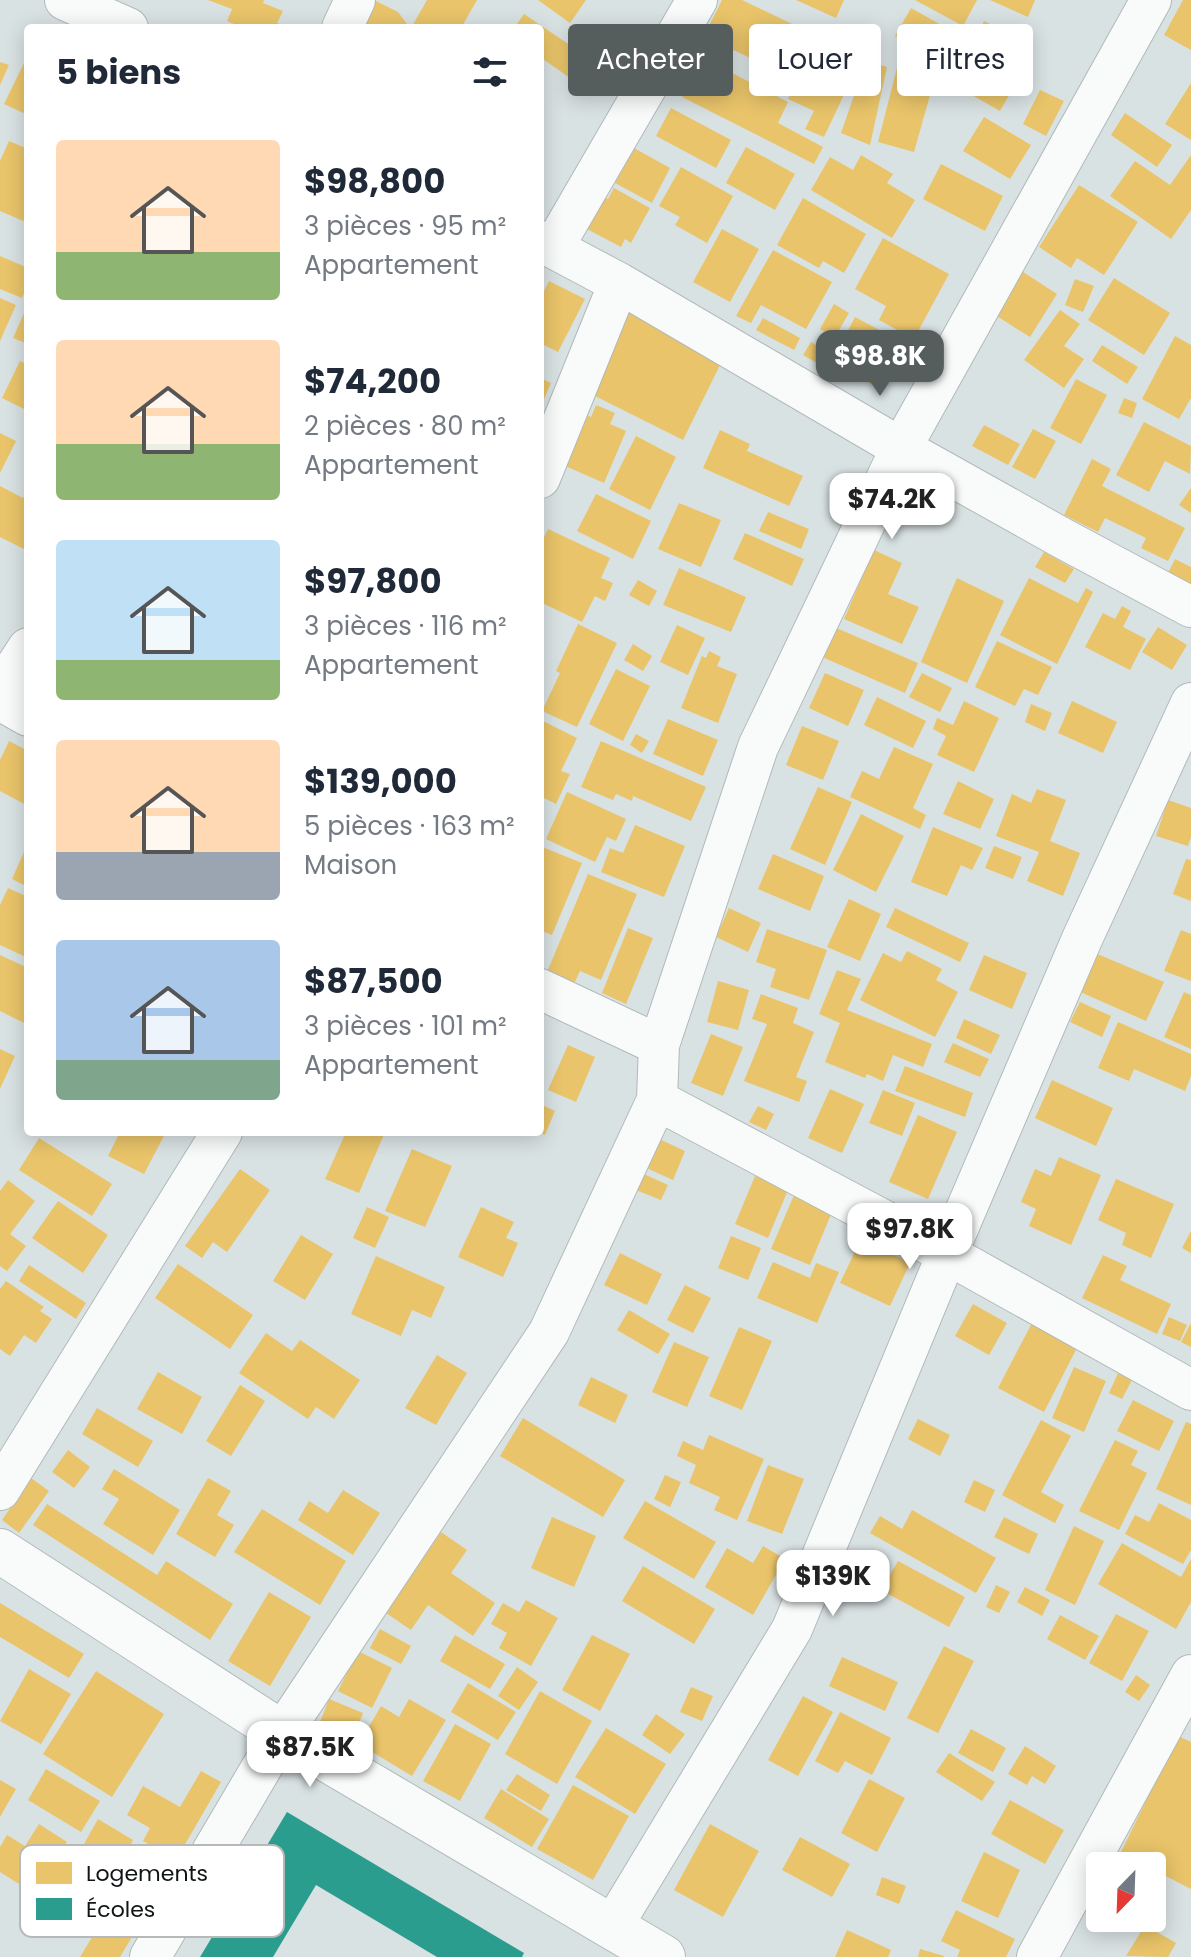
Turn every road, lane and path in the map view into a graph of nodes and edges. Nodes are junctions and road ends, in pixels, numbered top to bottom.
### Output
1 (65, 0) edge
2 (355, 0) edge
3 (697, 0) edge
4 (1151, 0) edge
5 (119, 24) edge
6 (344, 24) edge
7 (546, 245) edge
8 (619, 283) junction
9 (901, 448) junction
10 (544, 468) edge
11 (1191, 607) edge
12 (24, 654) edge
13 (0, 691) edge
14 (0, 700) edge
15 (1191, 703) edge
16 (24, 714) edge
17 (544, 991) edge
18 (659, 1045) junction
19 (657, 1100) junction
20 (220, 1136) edge
21 (947, 1254) junction
22 (1191, 1390) edge
23 (0, 1490) edge
24 (0, 1551) edge
25 (1191, 1675) edge
26 (282, 1733) junction
27 (216, 1845) edge
28 (612, 1927) junction
29 (162, 1937) edge
30 (150, 1957) edge
31 (663, 1957) edge
32 (1037, 1957) edge

1 - 5 street
2 - 6 street
3 - 7 street
4 - 9 street
7 - 8 street
8 - 9 street
8 - 10 street
9 - 11 street
9 - 18 street
12 - 13 street
14 - 16 street
15 - 21 street
17 - 18 street
18 - 19 street
19 - 21 street
19 - 26 street
20 - 23 street
21 - 22 street
21 - 28 street
24 - 26 street
25 - 32 street
26 - 27 street
26 - 28 street
28 - 31 street
29 - 30 street

